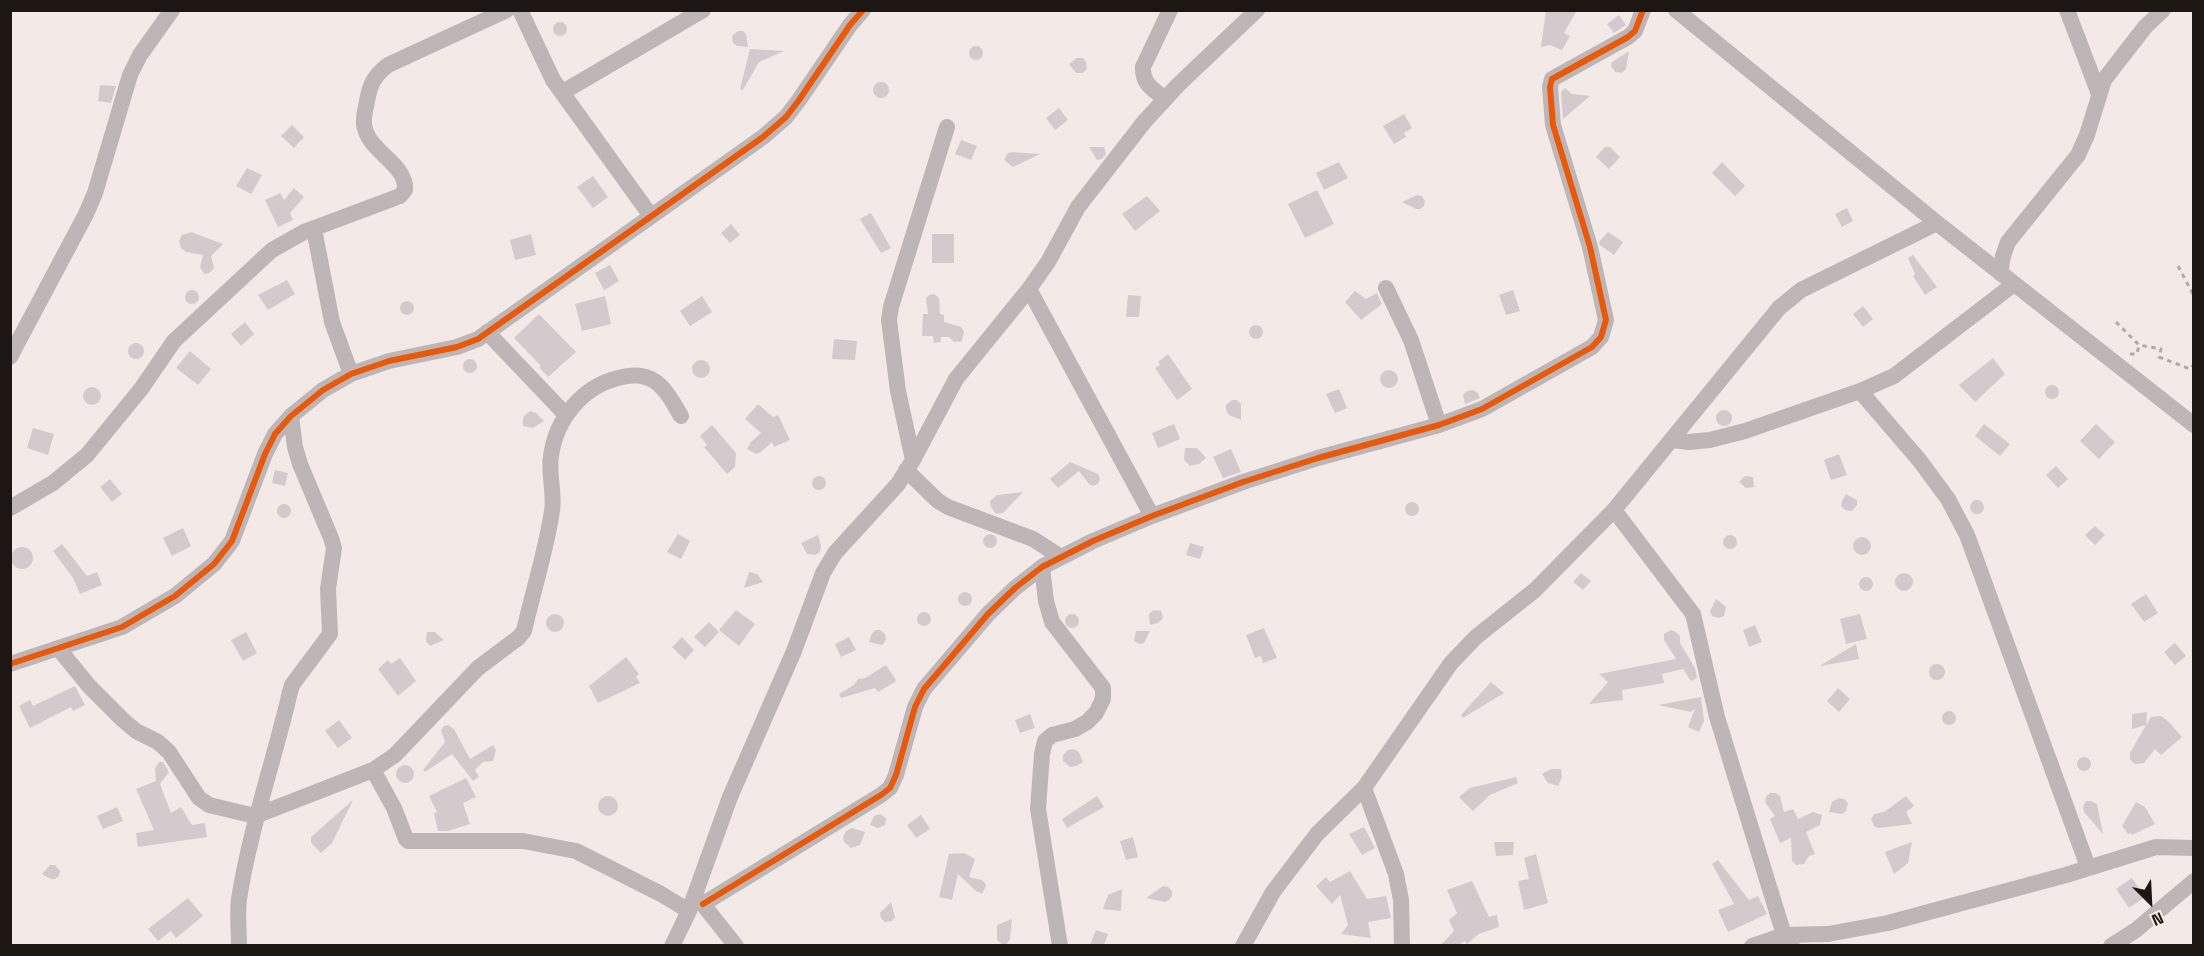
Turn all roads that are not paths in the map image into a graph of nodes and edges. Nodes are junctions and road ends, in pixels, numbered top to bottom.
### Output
1 (172, 10) edge
2 (507, 10) edge
3 (520, 10) edge
4 (703, 10) edge
5 (863, 10) edge
6 (1170, 10) edge
7 (1257, 10) edge
8 (1643, 10) edge
9 (1676, 10) edge
10 (2067, 10) edge
11 (2163, 10) edge
12 (563, 92) junction
13 (2099, 94) junction
14 (1165, 99) junction
15 (947, 127) dead end
16 (651, 216) junction
17 (1937, 223) junction
18 (314, 229) junction
19 (2000, 273) junction
20 (2014, 284) junction
21 (1386, 288) dead end
22 (1029, 289) junction
23 (488, 332) junction
24 (10, 357) edge
25 (351, 374) junction
26 (1860, 391) junction
27 (566, 415) junction
28 (291, 416) junction
29 (681, 416) dead end
30 (1438, 425) junction
31 (2193, 425) edge
32 (1673, 440) junction
33 (910, 465) junction
34 (10, 508) edge
35 (1614, 510) junction
36 (1152, 516) junction
37 (1061, 557) junction
38 (1042, 567) junction
39 (58, 648) junction
40 (10, 664) edge
41 (373, 771) junction
42 (1364, 788) junction
43 (255, 816) junction
44 (2193, 848) edge
45 (2088, 867) junction
46 (2193, 881) edge
47 (695, 903) junction
48 (1788, 940) edge
49 (239, 945) edge
50 (672, 945) edge
51 (736, 945) edge
52 (1060, 945) edge
53 (1243, 945) edge
54 (1402, 945) edge
55 (1752, 945) edge
56 (2111, 945) edge

1 - 24 street
2 - 18 street
3 - 12 street
4 - 12 street
5 - 16 street
6 - 14 street
7 - 14 street
8 - 30 street
9 - 17 street
10 - 13 street
11 - 13 street
12 - 16 street
13 - 19 street
14 - 22 street
15 - 33 street
16 - 23 street
17 - 19 street
17 - 32 street
18 - 25 street
18 - 34 street
19 - 20 street
20 - 26 street
20 - 31 street
21 - 30 street
22 - 33 street
22 - 36 street
23 - 25 street
23 - 27 street
25 - 28 street
26 - 32 street
26 - 45 street
27 - 29 street
27 - 41 street
28 - 39 street
28 - 43 street
30 - 36 street
32 - 35 street
33 - 37 street
33 - 47 street
35 - 42 street
35 - 48 street
36 - 37 street
37 - 38 street
38 - 47 street
38 - 52 street
39 - 40 street
39 - 43 street
41 - 43 street
41 - 47 street
42 - 53 street
42 - 54 street
43 - 49 street
44 - 45 street
45 - 48 street
46 - 56 street
47 - 50 street
47 - 51 street
48 - 55 street

